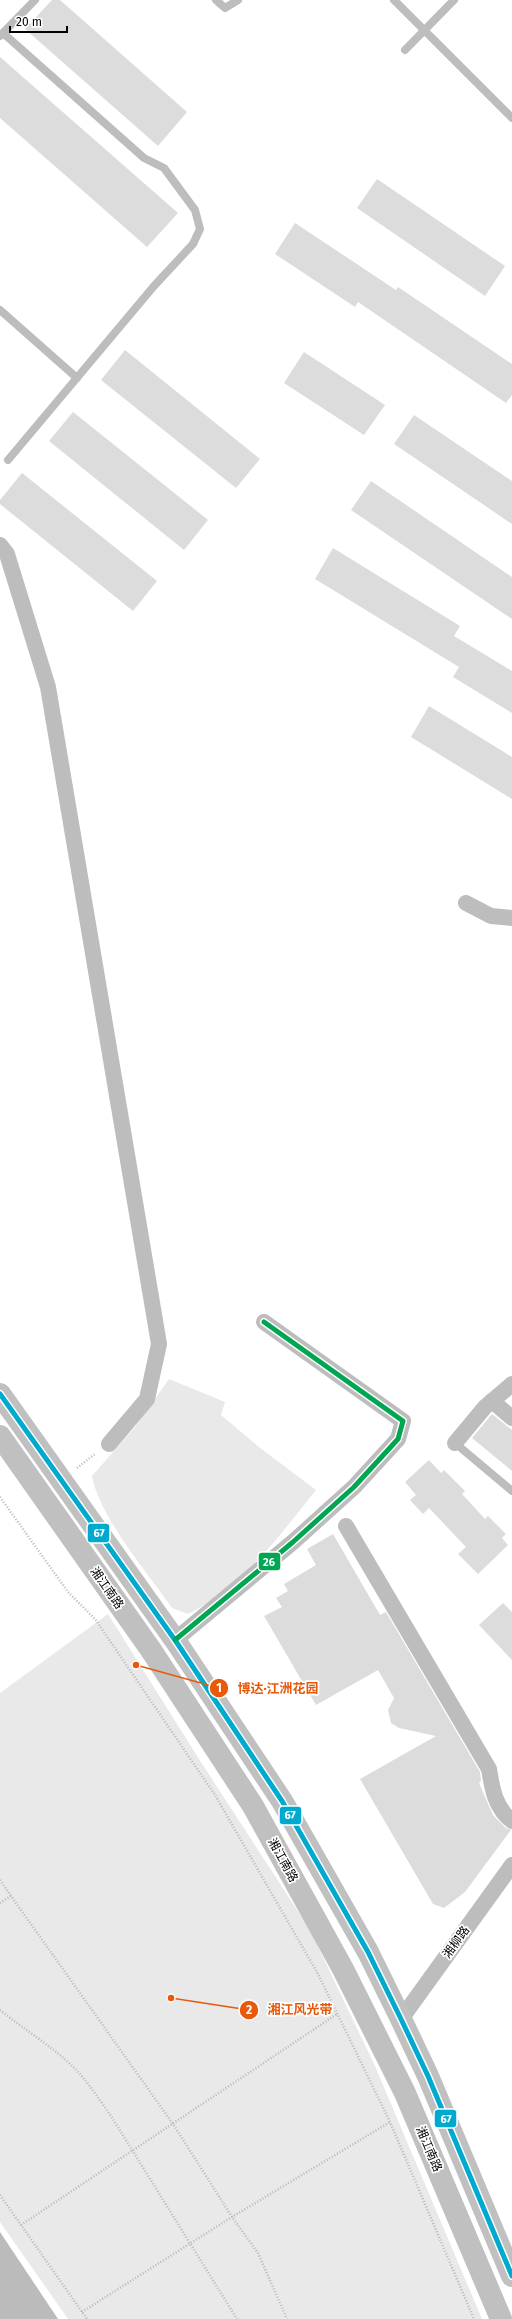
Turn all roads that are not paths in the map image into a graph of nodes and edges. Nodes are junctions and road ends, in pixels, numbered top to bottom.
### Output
1 (35, 0) edge
2 (216, 0) edge
3 (238, 0) edge
4 (394, 0) edge
5 (454, 0) edge
6 (424, 30) junction
7 (1, 34) edge
8 (404, 50) dead end
9 (512, 118) edge
10 (0, 310) edge
11 (77, 378) junction
12 (8, 460) dead end
13 (0, 545) edge
14 (466, 904) dead end
15 (512, 918) edge
16 (264, 1322) dead end
17 (512, 1384) edge
18 (0, 1394) edge
19 (492, 1401) junction
20 (512, 1418) edge
21 (0, 1436) edge
22 (455, 1443) joint
23 (109, 1444) road end
24 (512, 1491) edge
25 (346, 1526) dead end
26 (175, 1640) junction
27 (512, 1821) edge
28 (512, 1865) edge
29 (401, 2019) junction
30 (512, 2276) edge
31 (501, 2319) edge

1 - 7 lane
2 - 3 lane
4 - 6 lane
5 - 6 lane
6 - 8 lane
6 - 9 lane
7 - 11 lane
10 - 11 lane
11 - 12 lane
13 - 23 street
14 - 15 street
16 - 26 street
17 - 19 street
18 - 26 main road, 湘江南路
19 - 20 street
19 - 22 street
21 - 31 main road, 湘江南路
22 - 24 lane
25 - 27 street
26 - 29 main road, 湘江南路
28 - 29 street, 湘柳路
29 - 30 main road, 湘江南路

